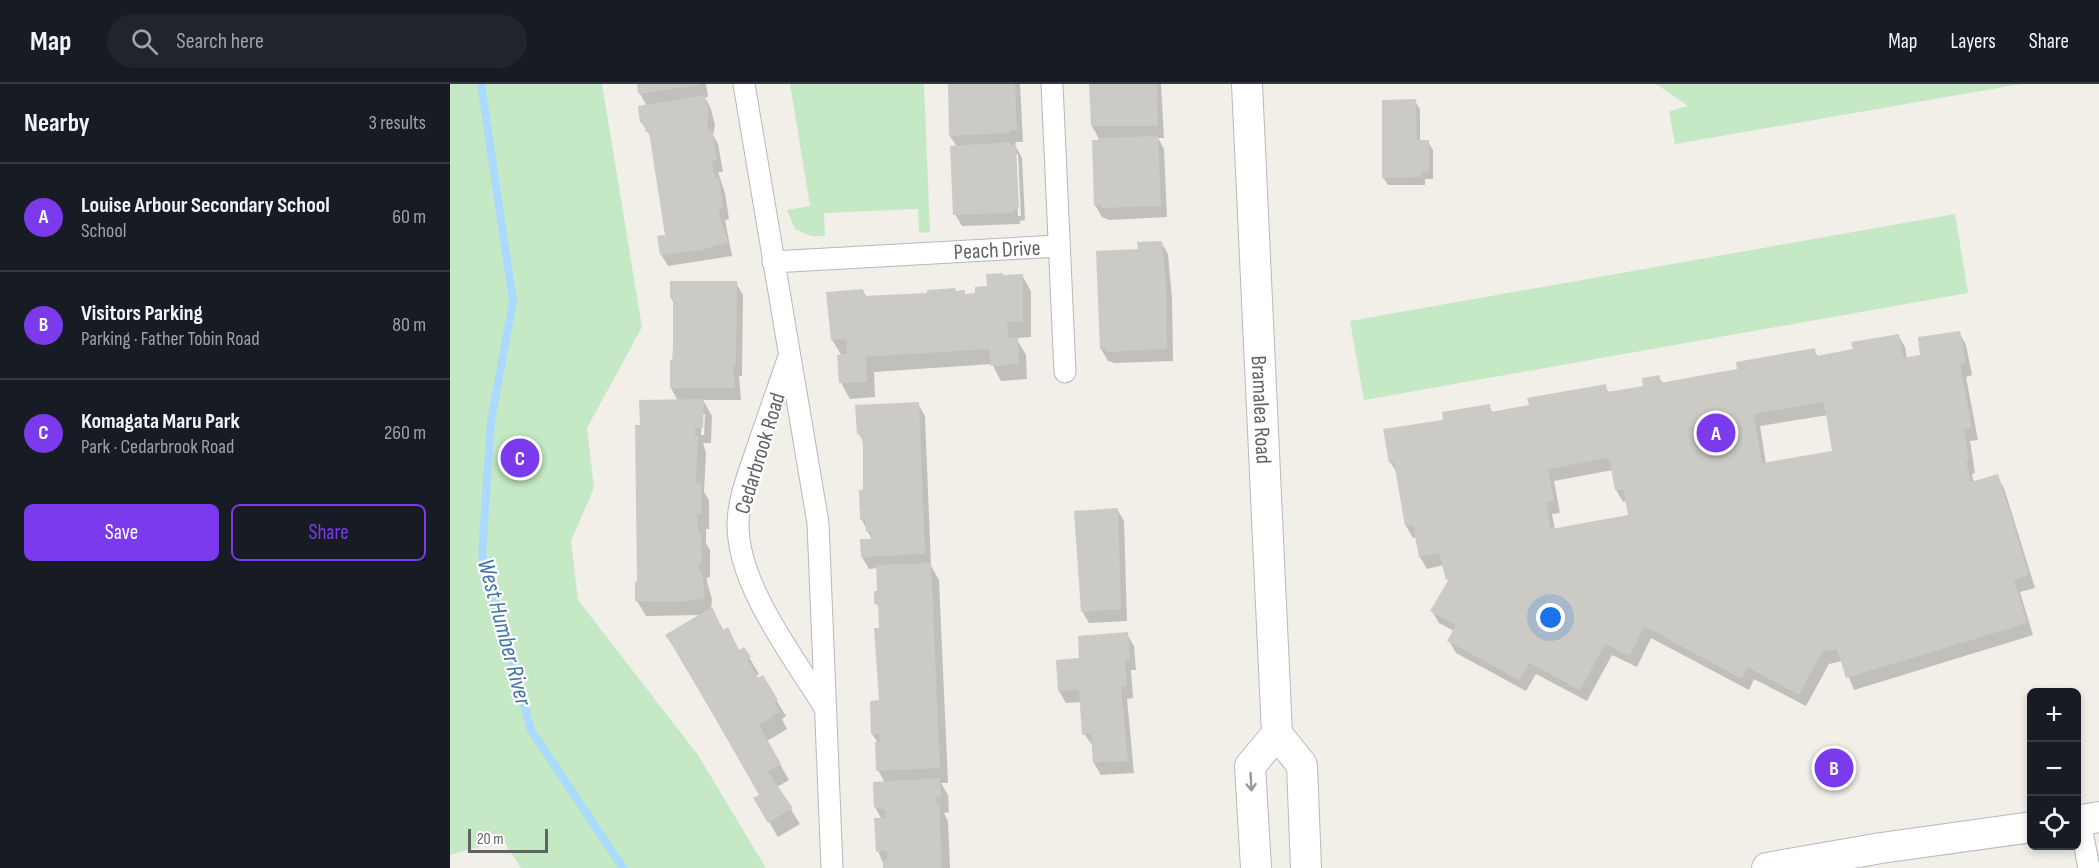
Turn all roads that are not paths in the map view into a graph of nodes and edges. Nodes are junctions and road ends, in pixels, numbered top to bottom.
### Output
1 (744, 84) edge
2 (1052, 84) edge
3 (1247, 84) edge
4 (1058, 246) junction
5 (773, 262) junction
6 (789, 355) junction
7 (1065, 372) dead end
8 (826, 710) junction
9 (1277, 734) junction
10 (2085, 820) edge
11 (2027, 828) edge
12 (832, 868) edge
13 (1256, 868) edge
14 (1305, 868) edge
15 (1767, 868) edge
16 (2089, 868) edge

1 - 5 street, Cedarbrook Road
2 - 4 street, Peach Drive
3 - 9 main road, Bramalea Road
4 - 5 street, Peach Drive
4 - 7 street
5 - 6 street, Cedarbrook Road
6 - 8 street, Cedarbrook Road
6 - 8 street, Cedarbrook Road
8 - 12 street, Cedarbrook Road
9 -> 13 main road
9 - 14 main road
10 - 16 street
11 - 15 main road

